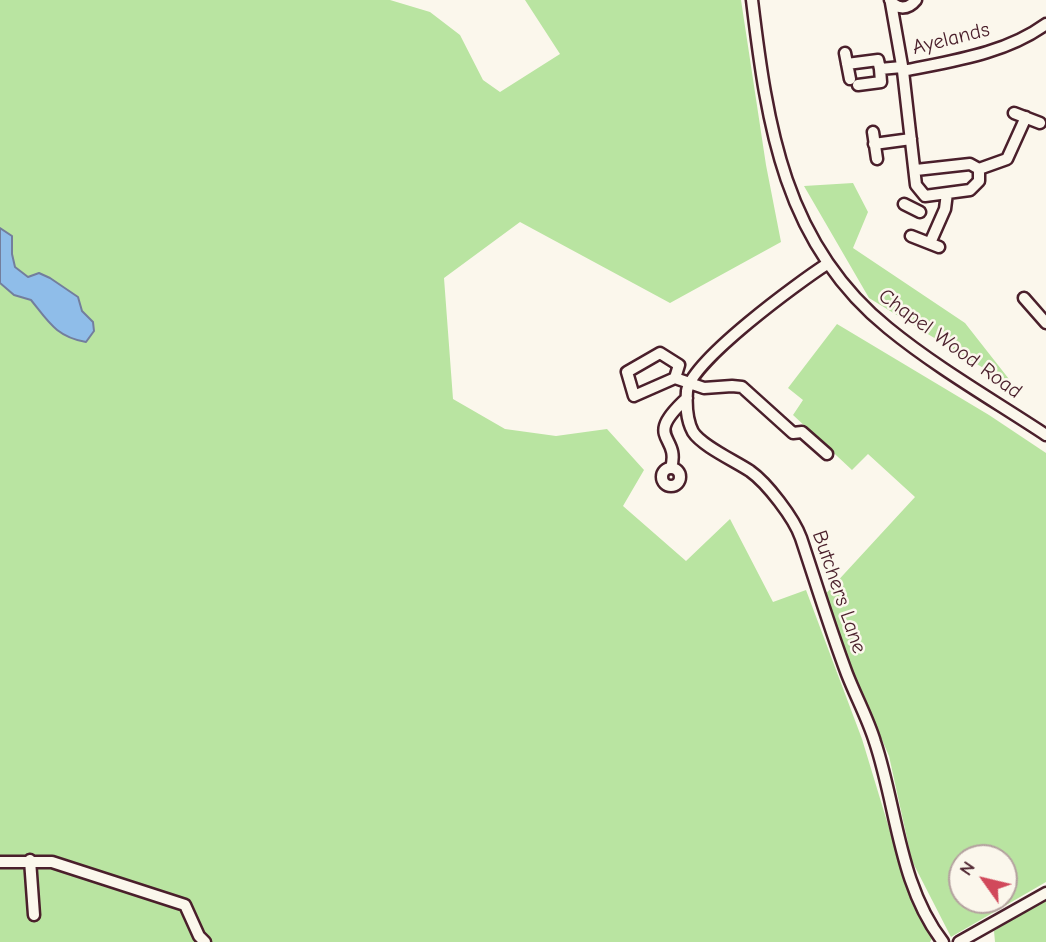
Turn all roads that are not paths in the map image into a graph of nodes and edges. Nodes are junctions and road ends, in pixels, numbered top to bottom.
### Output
1 (752, 0) edge
2 (915, 0) edge
3 (890, 1) edge
4 (1046, 24) edge
5 (845, 53) dead end
6 (847, 64) junction
7 (880, 69) junction
8 (902, 69) junction
9 (1014, 113) dead end
10 (1026, 117) junction
11 (1040, 123) dead end
12 (873, 132) dead end
13 (911, 139) junction
14 (874, 144) junction
15 (877, 159) dead end
16 (979, 169) junction
17 (916, 170) junction
18 (947, 193) junction
19 (925, 196) junction
20 (904, 204) dead end
21 (911, 236) dead end
22 (827, 264) junction
23 (1024, 298) dead end
24 (1045, 319) edge
25 (676, 378) junction
26 (689, 383) junction
27 (687, 398) junction
28 (1046, 435) edge
29 (827, 454) dead end
30 (671, 467) dead end
31 (30, 860) junction
32 (0, 862) edge
33 (1046, 893) edge
34 (34, 915) dead end
35 (979, 938) edge
36 (205, 942) edge
37 (943, 942) edge
38 (959, 942) edge

1 - 22 street, Chapel Wood Road
2 - 3 street, Ayelands
3 - 8 street, Ayelands
4 - 8 street, Ayelands
5 - 6 street
6 - 7 street
6 - 7 street
7 - 8 street
8 - 13 street, Ayelands
9 - 10 street
10 - 11 street
10 - 16 street
12 - 14 street
13 - 14 street
13 - 17 street, Ayelands
14 - 15 street
16 - 17 street
16 - 18 street
17 - 19 street, Ayelands
18 - 19 street
18 - 21 street
19 - 20 street
22 - 26 street
22 - 28 street, Chapel Wood Road
23 - 24 street
25 - 25 street
25 - 26 street
26 - 27 street, Butchers Lane
26 - 29 street
27 - 30 street
27 - 37 street, Butchers Lane
31 - 32 street
31 - 34 street
31 - 36 street
33 - 35 street
35 - 38 street

